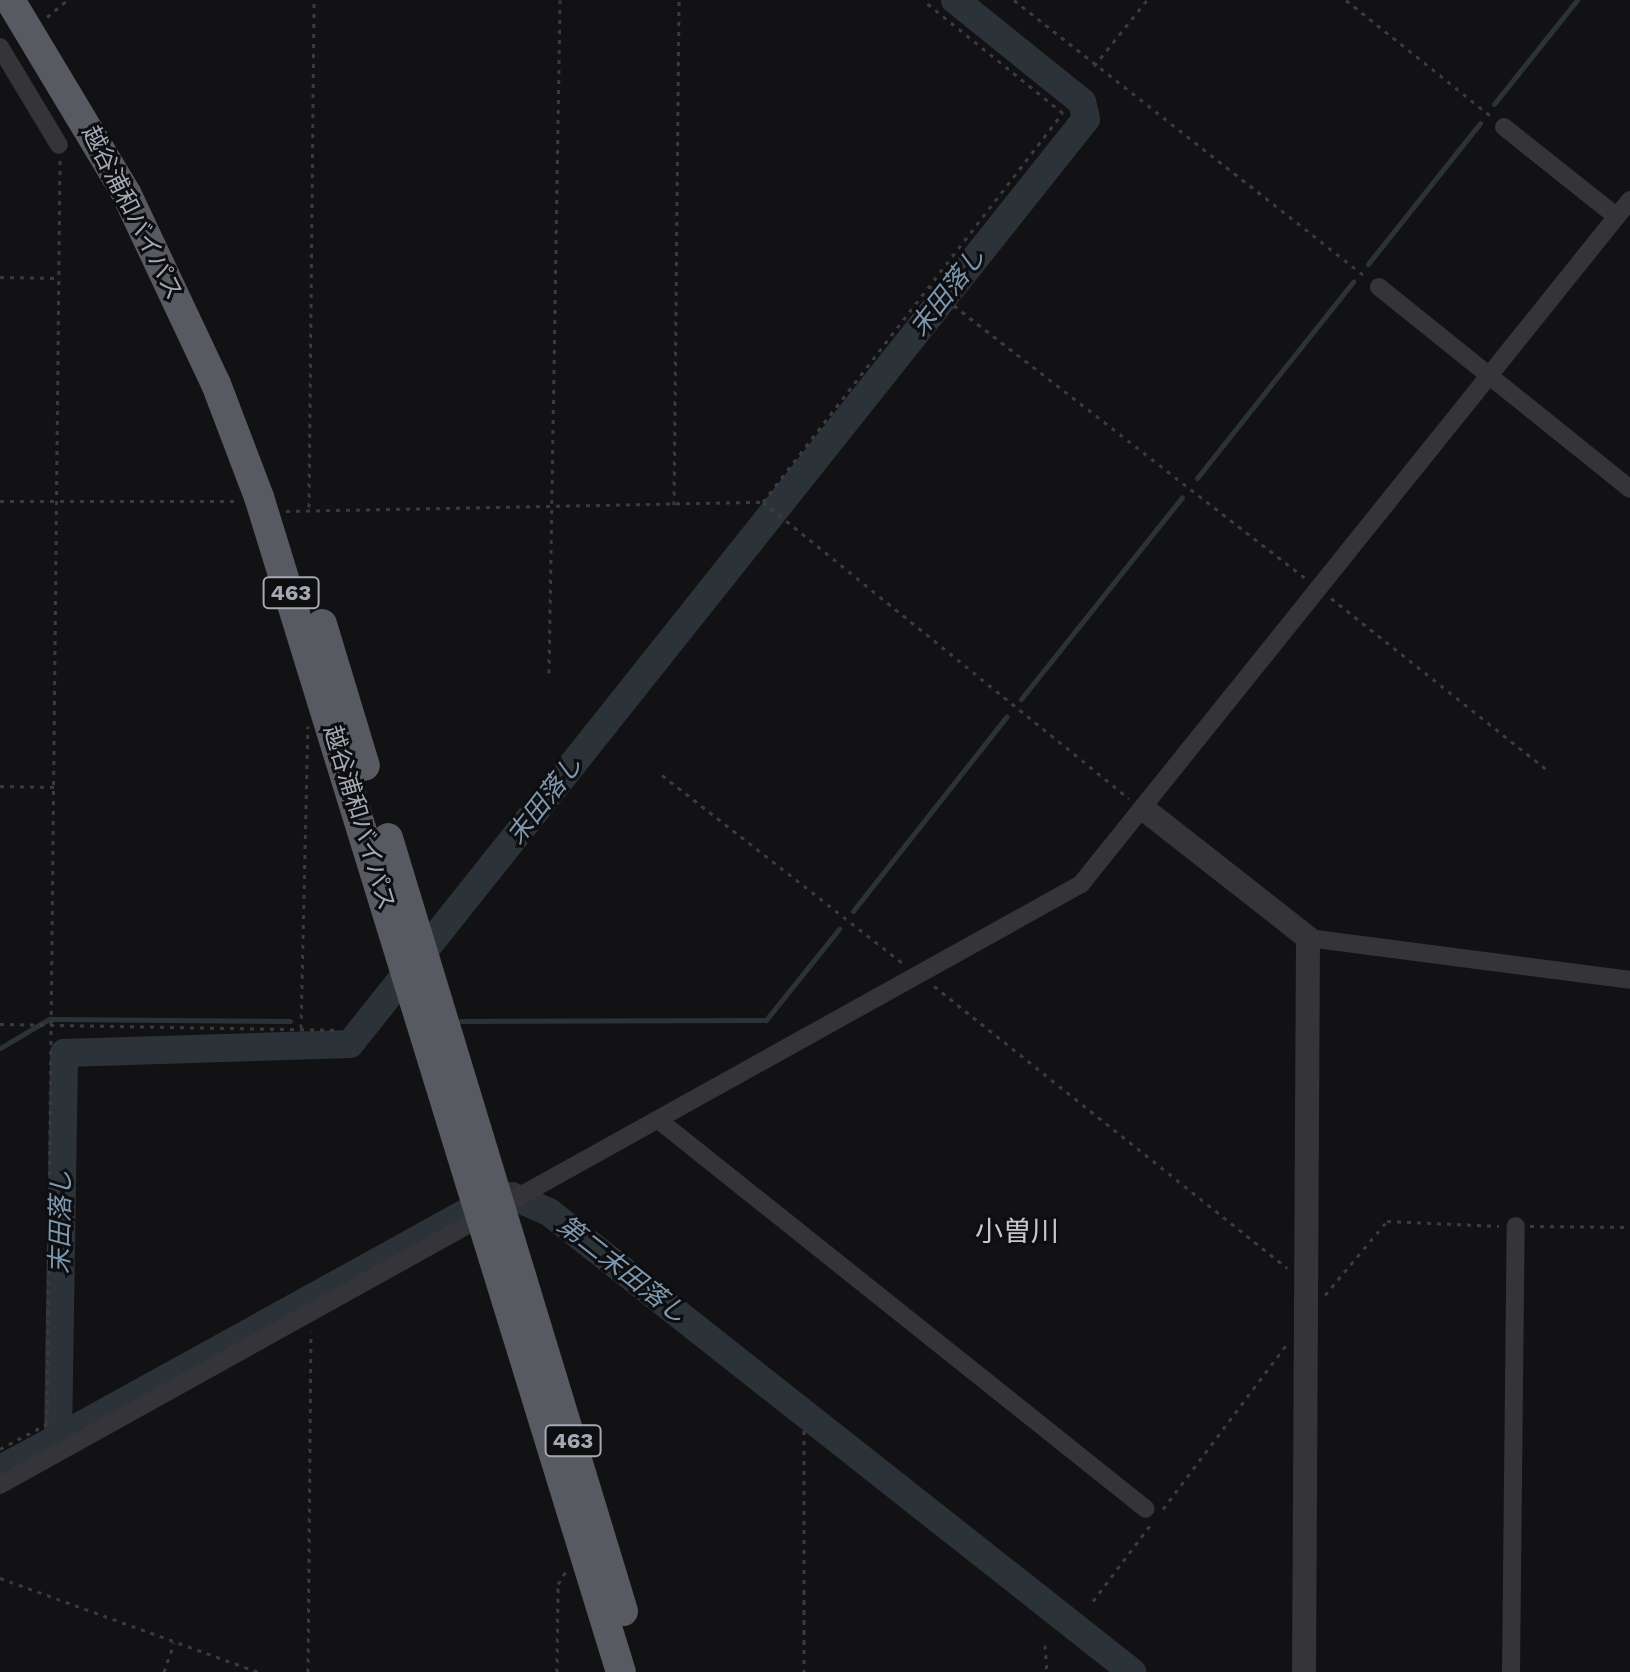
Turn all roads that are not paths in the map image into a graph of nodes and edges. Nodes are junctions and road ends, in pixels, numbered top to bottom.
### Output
1 (10, 0) edge
2 (49, 6) edge
3 (0, 47) edge
4 (1504, 127) road end
5 (59, 145) road end
6 (1630, 200) edge
7 (1617, 217) junction
8 (1379, 287) road end
9 (1489, 377) junction
10 (1630, 489) edge
11 (1145, 810) junction
12 (1308, 938) junction
13 (1630, 980) edge
14 (661, 1122) junction
15 (494, 1216) junction
16 (1516, 1226) road end
17 (0, 1485) edge
18 (1146, 1509) dead end
19 (621, 1672) edge
20 (641, 1672) edge
21 (1304, 1672) edge
22 (1511, 1672) edge

1 - 15 highway, 越谷浦和バイパス / 463
2 - 15 highway, 越谷浦和バイパス / 463
3 - 5 street
4 - 7 street
6 - 7 street
7 - 9 street
8 - 9 street
9 - 10 street
9 - 11 street
11 - 12 street
11 - 14 street
12 - 13 street
12 - 21 street
14 - 15 street
14 - 18 street
15 - 17 street
15 - 19 highway, 越谷浦和バイパス / 463
15 - 20 highway, 越谷浦和バイパス / 463
16 - 22 street

